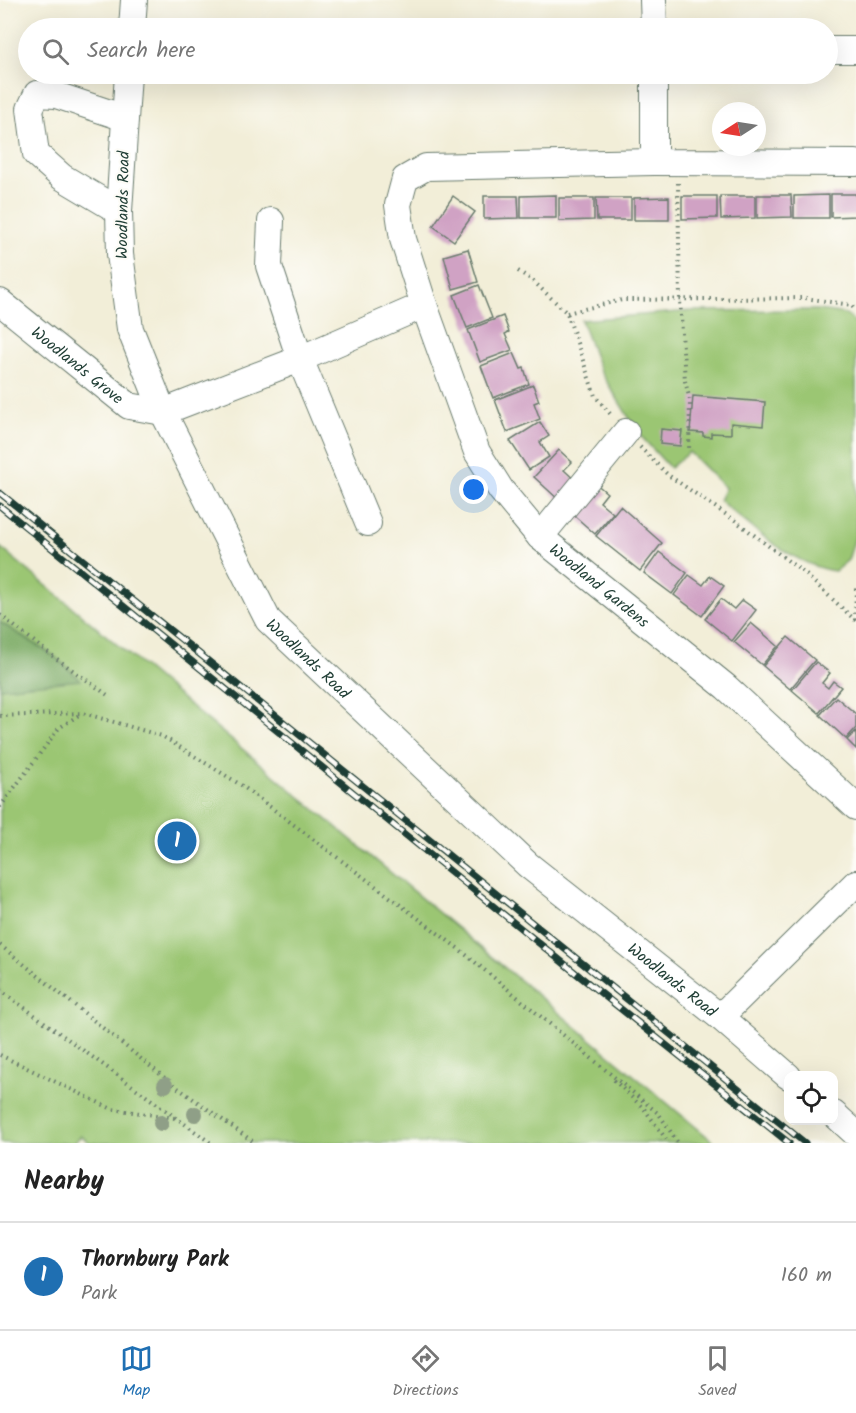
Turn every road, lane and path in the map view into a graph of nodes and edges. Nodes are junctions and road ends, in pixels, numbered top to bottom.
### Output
1 (653, 0) edge
2 (128, 1) edge
3 (131, 18) edge
4 (654, 18) edge
5 (838, 50) edge
6 (856, 50) edge
7 (127, 84) edge
8 (655, 84) edge
9 (125, 118) junction
10 (665, 162) junction
11 (856, 163) edge
12 (119, 211) junction
13 (270, 221) dead end
14 (518, 271) dead end
15 (680, 300) junction
16 (0, 302) edge
17 (424, 305) junction
18 (856, 311) edge
19 (567, 313) junction
20 (300, 359) junction
21 (163, 412) junction
22 (626, 432) junction
23 (689, 452) dead end
24 (368, 523) dead end
25 (540, 537) junction
26 (856, 588) edge
27 (0, 615) edge
28 (856, 621) edge
29 (109, 696) dead end
30 (83, 713) junction
31 (0, 716) edge
32 (0, 807) edge
33 (856, 807) edge
34 (856, 883) edge
35 (0, 945) edge
36 (0, 990) edge
37 (720, 1017) junction
38 (0, 1055) edge
39 (592, 1059) junction
40 (784, 1072) edge
41 (176, 1118) junction
42 (838, 1118) edge
43 (856, 1134) edge
44 (211, 1143) edge
45 (255, 1143) edge
46 (669, 1143) edge
47 (678, 1143) edge

1 - 4 street
2 - 3 street
5 - 6 street
7 - 9 street, Woodlands Road
8 - 10 street
9 - 12 street, Woodlands Road
9 - 12 street
10 - 11 street, Woodland Gardens
10 - 15 path
10 - 17 street, Woodland Gardens
12 - 21 street, Woodlands Road
13 - 20 street
14 - 19 path
15 - 18 path
15 - 19 path
15 - 23 path
16 - 21 street, Woodlands Grove
17 - 20 street
17 - 25 street, Woodland Gardens
19 - 22 path
20 - 21 street
20 - 24 street
21 - 37 street, Woodlands Road
22 - 25 street
22 - 28 path
25 - 33 street, Woodland Gardens
26 - 28 path
27 - 29 path
30 - 31 path
30 - 32 path
30 - 39 path
34 - 37 street
35 - 45 path
36 - 41 path
37 - 40 street, Woodlands Road
38 - 41 path
39 - 46 path
39 - 47 path
41 - 44 path
42 - 43 street

